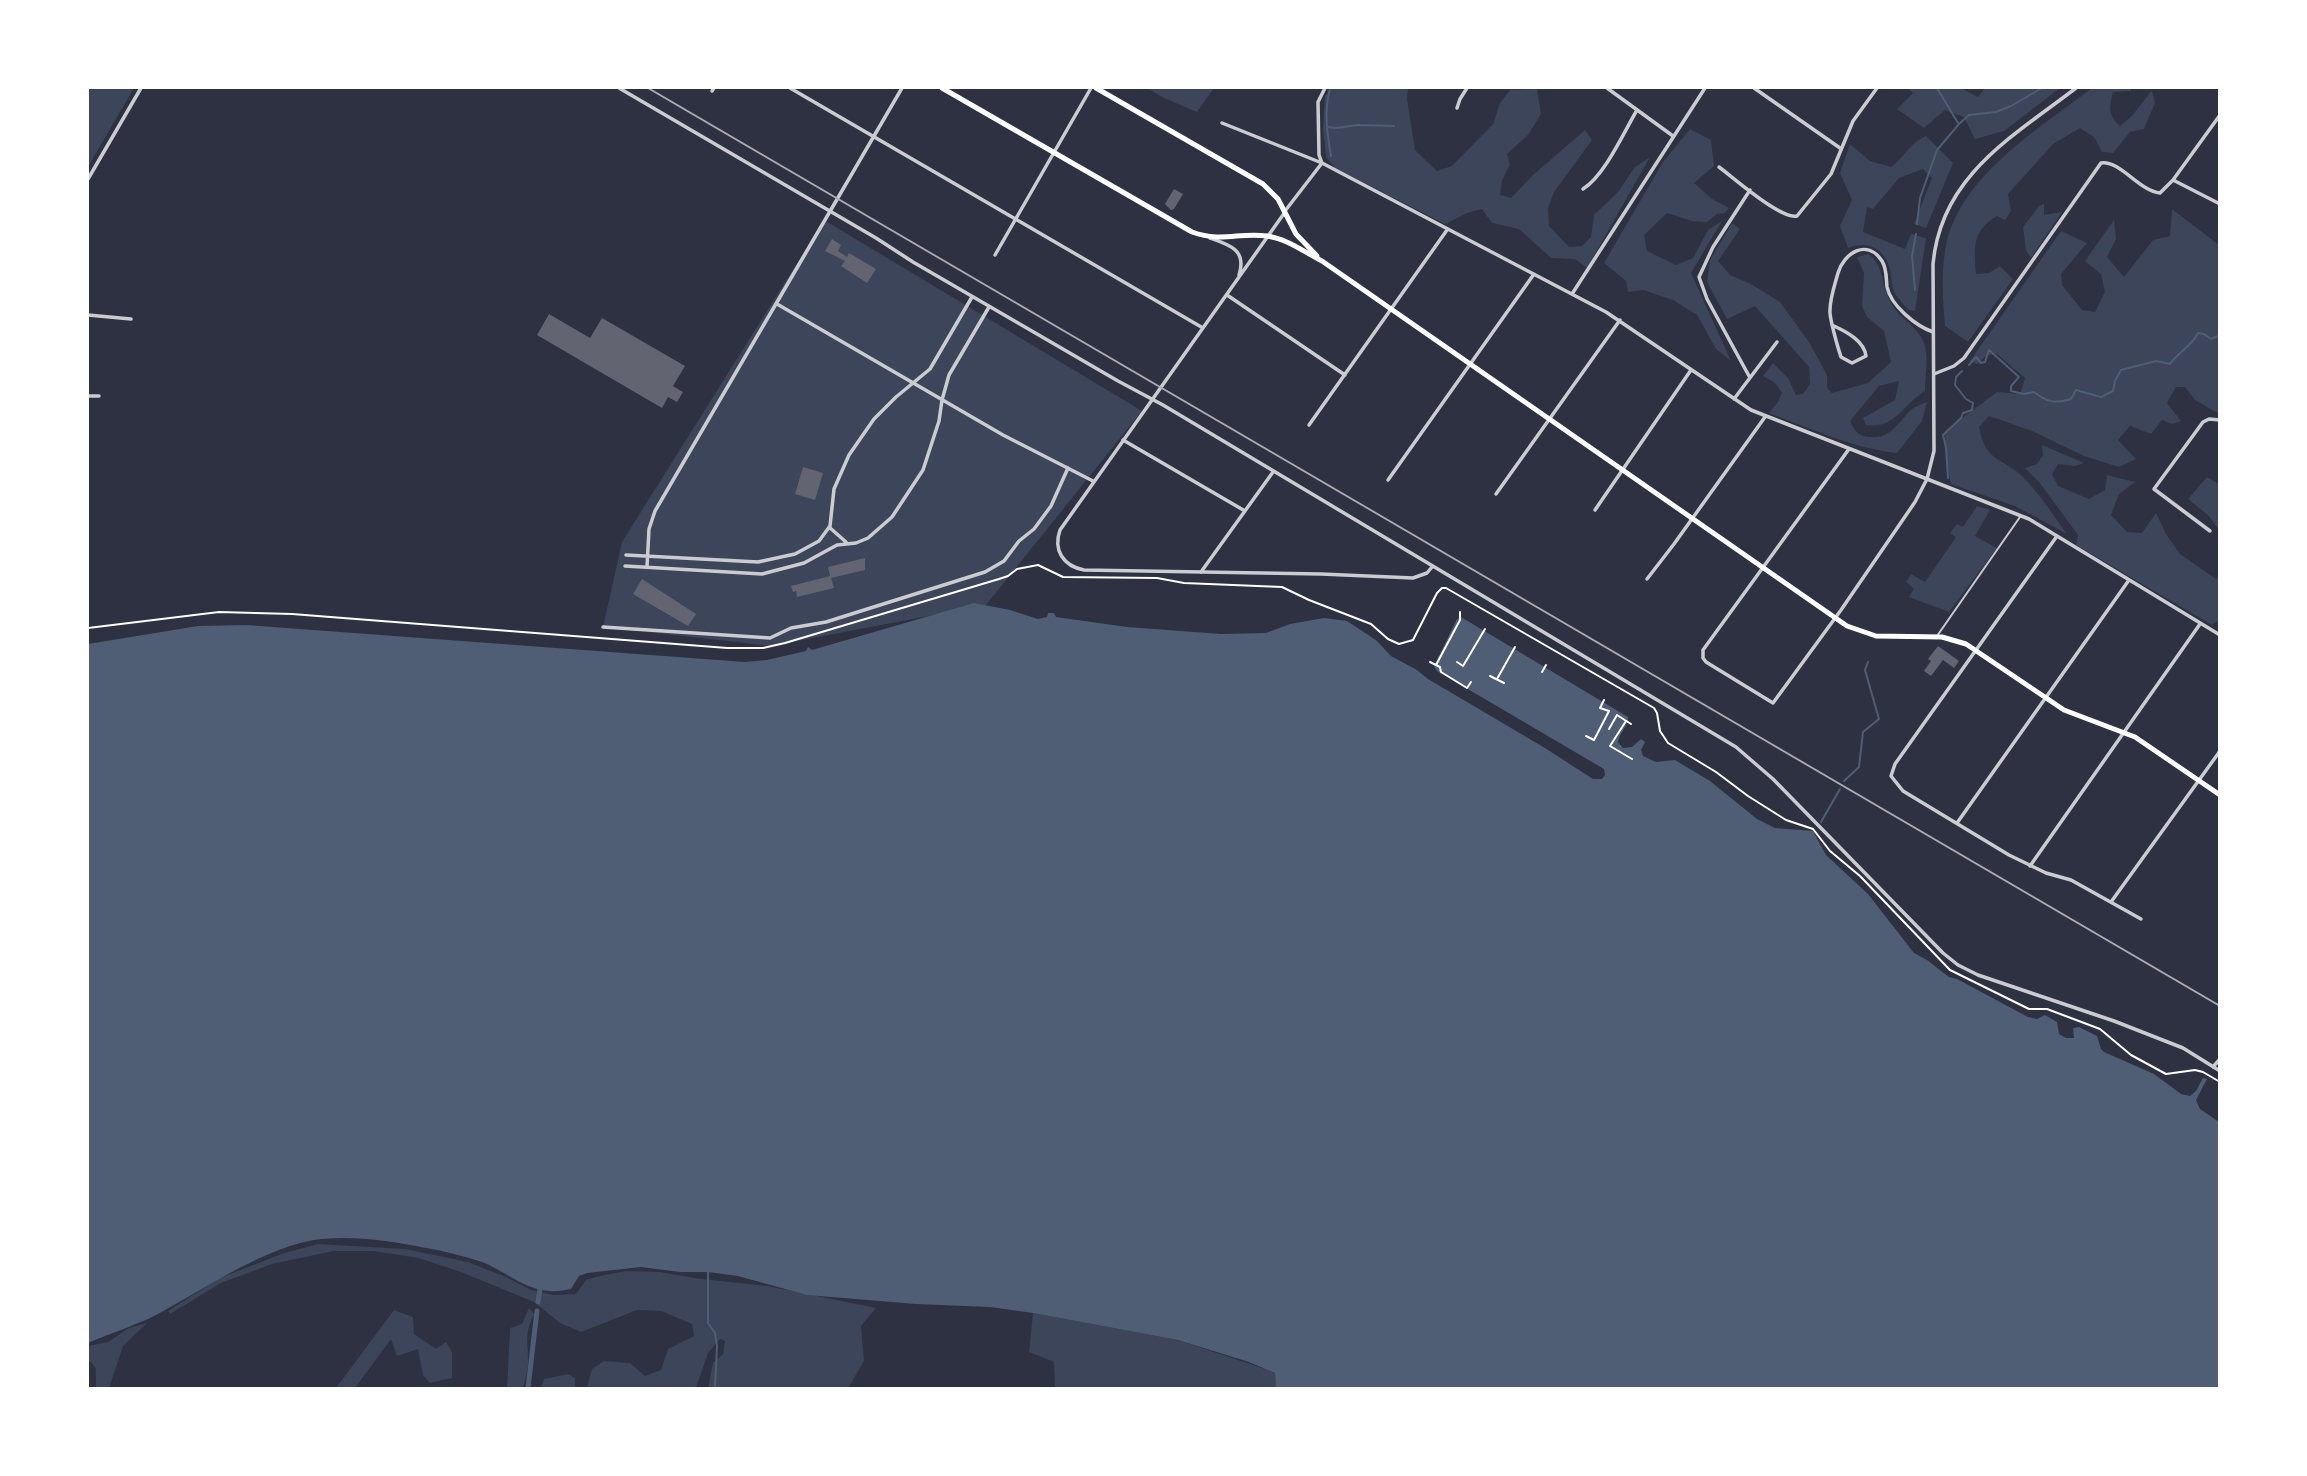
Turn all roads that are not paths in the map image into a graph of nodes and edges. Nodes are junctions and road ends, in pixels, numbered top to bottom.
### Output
1 (141, 88) edge
2 (619, 88) edge
3 (790, 88) edge
4 (902, 88) edge
5 (942, 88) edge
6 (1094, 88) edge
7 (1325, 88) edge
8 (1467, 88) edge
9 (1606, 88) edge
10 (1705, 88) edge
11 (1754, 88) edge
12 (1877, 88) edge
13 (2076, 88) edge
14 (1458, 108) dead end
15 (1637, 110) junction
16 (2220, 115) edge
17 (1222, 123) dead end
18 (874, 136) junction
19 (1673, 136) junction
20 (1840, 148) junction
21 (1053, 153) junction
22 (1322, 163) junction
23 (1718, 167) dead end
24 (88, 179) edge
25 (2173, 180) junction
26 (1583, 189) dead end
27 (1750, 190) junction
28 (2220, 204) edge
29 (830, 211) junction
30 (1284, 212) junction
31 (1015, 218) junction
32 (1448, 229) junction
33 (1268, 236) junction
34 (1209, 238) junction
35 (995, 255) dead end
36 (1322, 261) junction
37 (1534, 274) junction
38 (1238, 280) junction
39 (1572, 294) junction
40 (1227, 295) junction
41 (972, 297) junction
42 (777, 304) junction
43 (989, 307) junction
44 (1391, 310) junction
45 (88, 315) edge
46 (131, 319) dead end
47 (1620, 320) junction
48 (1834, 326) junction
49 (1203, 328) junction
50 (1933, 332) junction
51 (1777, 342) dead end
52 (1470, 364) junction
53 (1692, 370) junction
54 (1934, 374) junction
55 (1345, 375) junction
56 (1749, 376) junction
57 (913, 383) junction
58 (88, 396) edge
59 (99, 396) dead end
60 (1734, 399) junction
61 (942, 400) junction
62 (1152, 400) junction
63 (1765, 416) junction
64 (1549, 419) junction
65 (2217, 420) edge
66 (1309, 425) dead end
67 (1123, 440) junction
68 (1849, 449) junction
69 (1068, 468) junction
70 (1622, 470) junction
71 (1273, 472) junction
72 (1927, 479) junction
73 (1388, 480) dead end
74 (1093, 481) junction
75 (1496, 494) dead end
76 (1595, 510) dead end
77 (1245, 511) junction
78 (2022, 515) junction
79 (1692, 519) junction
80 (829, 527) junction
81 (2210, 531) dead end
82 (2057, 536) junction
83 (847, 543) junction
84 (626, 555) dead end
85 (648, 555) junction
86 (625, 566) dead end
87 (647, 567) junction
88 (1432, 567) junction
89 (1763, 568) junction
90 (1201, 572) junction
91 (1647, 579) dead end
92 (2129, 580) junction
93 (1834, 618) junction
94 (2200, 623) junction
95 (603, 626) dead end
96 (2220, 635) edge
97 (1936, 637) junction
98 (1978, 650) junction
99 (2046, 698) junction
100 (2124, 732) junction
101 (2220, 751) edge
102 (2199, 780) junction
103 (2220, 795) edge
104 (1957, 823) junction
105 (2030, 866) junction
106 (2111, 902) junction
107 (2141, 919) dead end
108 (2220, 1059) edge
109 (2213, 1067) junction
110 (2220, 1072) edge

1 - 24 street
2 - 29 street
3 - 18 street
4 - 18 street
5 - 21 main road
6 - 21 street
6 - 30 main road
7 - 22 street
8 - 14 street
9 - 15 street
10 - 19 street
11 - 20 street
12 - 20 street
13 - 50 street
15 - 19 street
15 - 26 street
16 - 25 street
17 - 22 street
18 - 29 street
18 - 31 street
19 - 39 street
20 - 27 street
21 - 31 street
21 - 34 main road
22 - 30 street
22 - 32 street
23 - 27 street
25 - 28 street
25 - 54 street
27 - 56 street
29 - 41 street
29 - 42 street
30 - 33 street
30 - 36 main road
31 - 35 street
31 - 49 street
32 - 37 street
32 - 44 street
33 - 34 main road
33 - 36 main road
33 - 38 street
34 - 38 street
36 - 44 main road
37 - 39 street
37 - 52 street
38 - 40 street
39 - 47 street
40 - 49 street
40 - 55 street
41 - 43 street
41 - 57 street
42 - 57 street
42 - 85 street
43 - 61 street
43 - 62 street
44 - 52 main road
44 - 55 street
45 - 46 street
47 - 53 street
47 - 64 street
48 - 48 street
48 - 50 street
49 - 62 street
50 - 54 street
51 - 56 street
52 - 64 main road
52 - 73 street
53 - 60 street
53 - 70 street
54 - 72 street
55 - 66 street
56 - 60 street
57 - 61 street
57 - 80 street
58 - 59 street
60 - 63 street
61 - 69 street
61 - 83 street
62 - 67 street
62 - 71 street
63 - 68 street
63 - 79 street
64 - 70 main road
64 - 75 street
65 - 81 street
67 - 74 street
67 - 77 street
68 - 72 street
68 - 89 street
69 - 74 street
69 - 95 street
70 - 76 street
70 - 79 main road
71 - 77 street
71 - 88 street
72 - 78 street
72 - 93 street
74 - 90 street
77 - 90 street
78 - 82 street
78 - 97 lane
79 - 89 main road
79 - 91 street
80 - 83 street
80 - 85 street
82 - 92 street
82 - 98 street
83 - 87 street
84 - 85 street
85 - 87 street
86 - 87 street
88 - 90 street
88 - 109 street
89 - 93 main road
89 - 93 street
92 - 94 street
92 - 99 street
93 - 97 main road
94 - 96 street
94 - 100 street
97 - 98 main road
98 - 99 main road
98 - 104 street
99 - 100 main road
99 - 104 street
100 - 102 main road
100 - 105 street
101 - 102 street
102 - 103 main road
102 - 106 street
104 - 105 street
105 - 106 street
106 - 107 street
108 - 109 street
109 - 110 street

